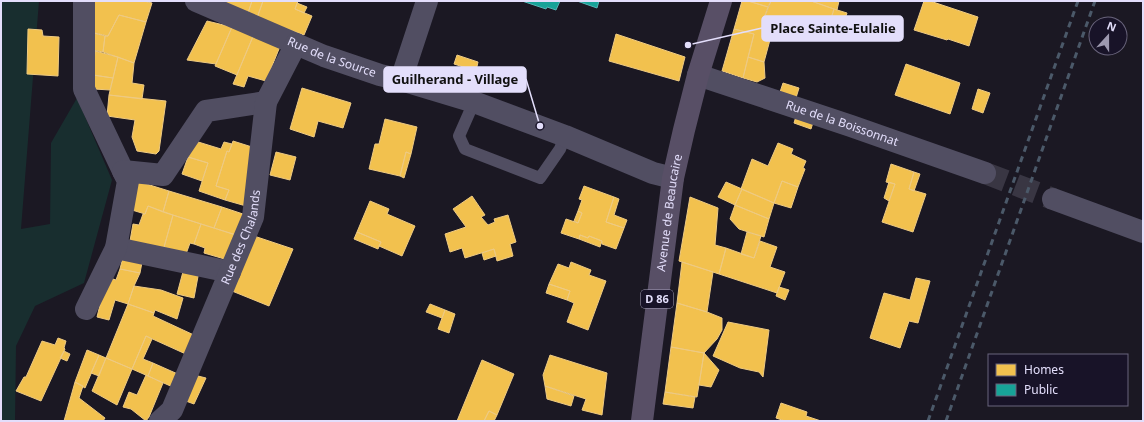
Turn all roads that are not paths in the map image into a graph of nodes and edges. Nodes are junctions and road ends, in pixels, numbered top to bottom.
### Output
1 (84, 1) edge
2 (196, 1) edge
3 (427, 1) edge
4 (721, 1) edge
5 (296, 44) junction
6 (701, 65) junction
7 (401, 80) junction
8 (266, 102) junction
9 (474, 102) junction
10 (565, 136) junction
11 (123, 171) junction
12 (985, 174) tunnel mouth
13 (673, 178) junction
14 (1053, 199) tunnel mouth
15 (1143, 232) edge
16 (116, 248) junction
17 (230, 272) junction
18 (86, 309) dead end
19 (160, 421) edge
20 (642, 421) edge

1 - 11 street
2 - 5 street, Rue de la Source
3 - 7 street
4 - 6 main road, D 86
5 - 7 street, Rue de la Source
5 - 8 street, Rue des Chalands
6 - 12 street, Rue de la Boissonnat
6 - 13 main road, Avenue de Beaucaire / D 86
7 - 9 street, Rue de la Source
8 - 11 street
8 - 17 street, Rue des Chalands
9 - 10 street, Rue de la Source
9 - 10 lane
10 - 13 street, Rue de la Source
11 - 16 street
13 - 20 main road, Avenue de Beaucaire / D 86
14 - 15 street
16 - 17 street
16 - 18 street
17 - 19 street, Rue des Chalands

